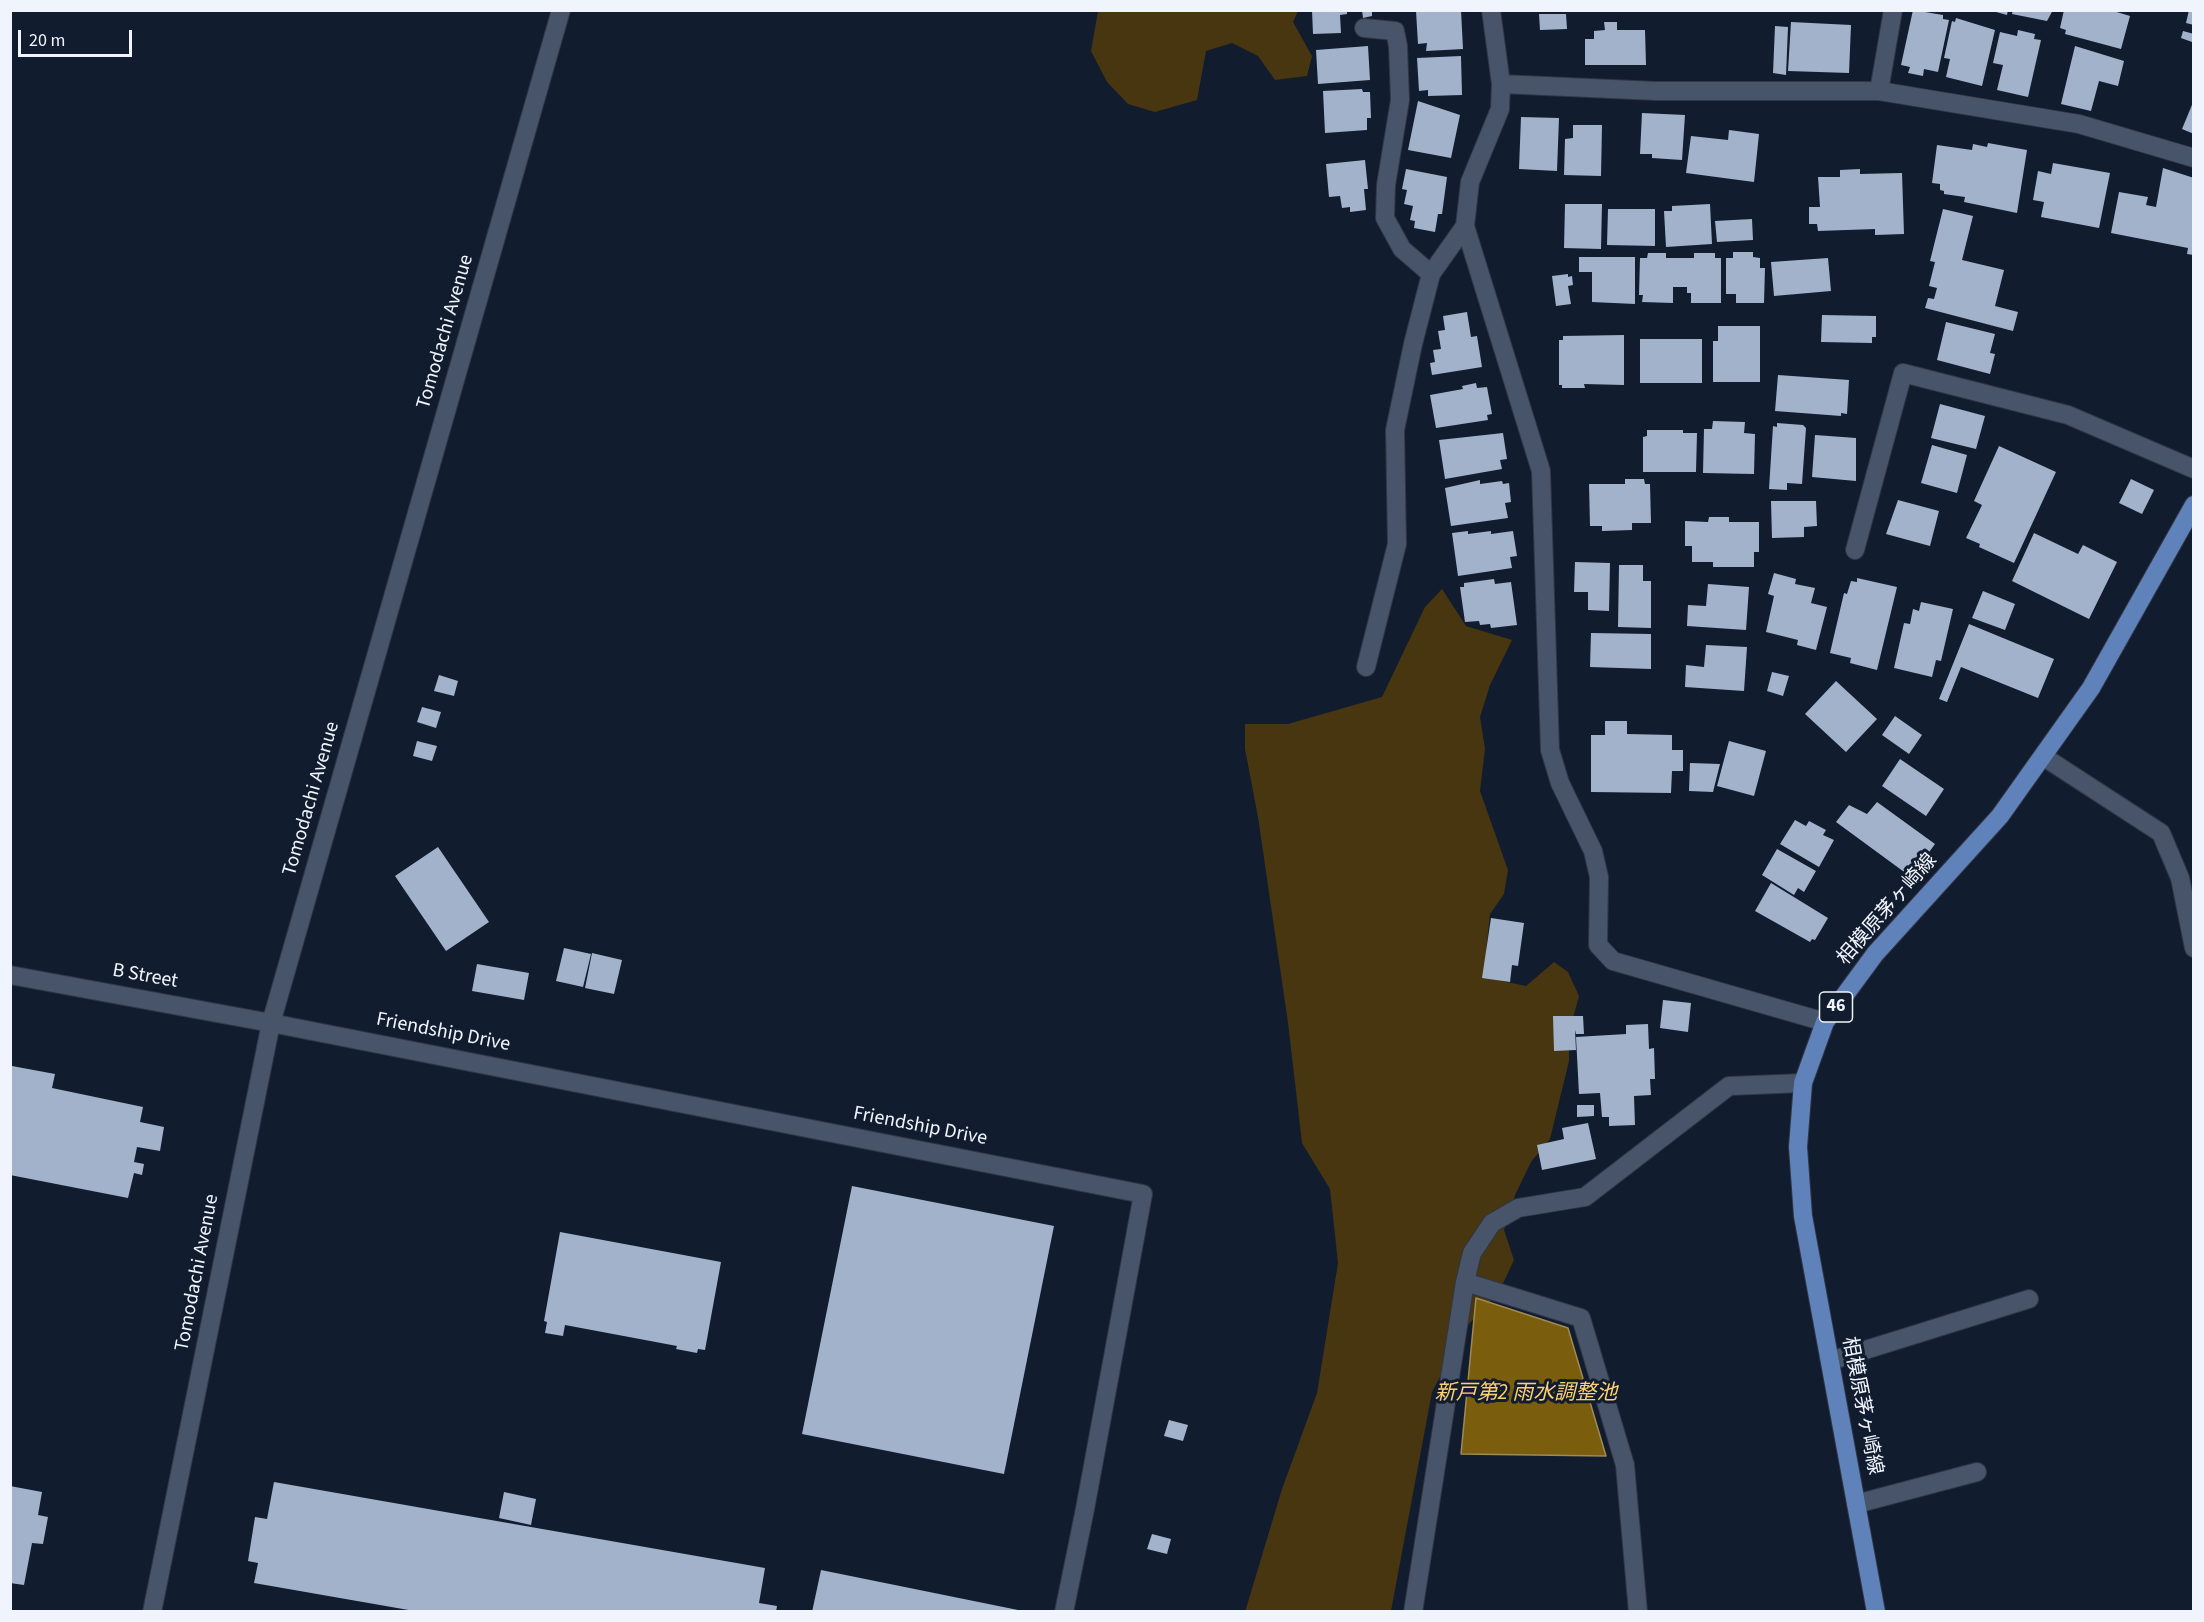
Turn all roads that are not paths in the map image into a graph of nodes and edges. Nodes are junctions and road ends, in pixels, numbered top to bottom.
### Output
1 (561, 10) edge
2 (1491, 10) edge
3 (1893, 10) edge
4 (1364, 28) dead end
5 (1501, 84) junction
6 (1879, 91) junction
7 (2193, 158) edge
8 (1465, 226) junction
9 (1431, 274) junction
10 (2193, 469) edge
11 (2193, 506) edge
12 (1855, 550) dead end
13 (1366, 667) dead end
14 (2044, 757) junction
15 (2193, 948) edge
16 (10, 975) edge
17 (1825, 1022) junction
18 (271, 1023) junction
19 (1803, 1083) junction
20 (1465, 1282) junction
21 (2028, 1299) dead end
22 (1830, 1361) junction
23 (1977, 1472) dead end
24 (1856, 1504) junction
25 (152, 1611) edge
26 (1064, 1611) edge
27 (1413, 1611) edge
28 (1638, 1611) edge
29 (1876, 1611) edge

1 - 18 street, Tomodachi Avenue
2 - 5 street
3 - 6 street
4 - 9 street
5 - 6 street
5 - 8 street
6 - 7 street
8 - 9 street
8 - 17 street
9 - 13 street
10 - 12 street
11 - 14 main road, 相模原茅ヶ崎線 / 46
14 - 15 street
14 - 17 main road, 相模原茅ヶ崎線 / 46
16 - 18 street, B Street
17 - 19 main road, 相模原茅ヶ崎線 / 46
18 - 25 street, Tomodachi Avenue
18 - 26 street, Friendship Drive
19 - 20 street
19 - 22 main road, 相模原茅ヶ崎線 / 46
20 - 27 street
20 - 28 street
21 - 22 street
22 - 24 main road, 相模原茅ヶ崎線 / 46
23 - 24 street
24 - 29 main road, 相模原茅ヶ崎線 / 46

